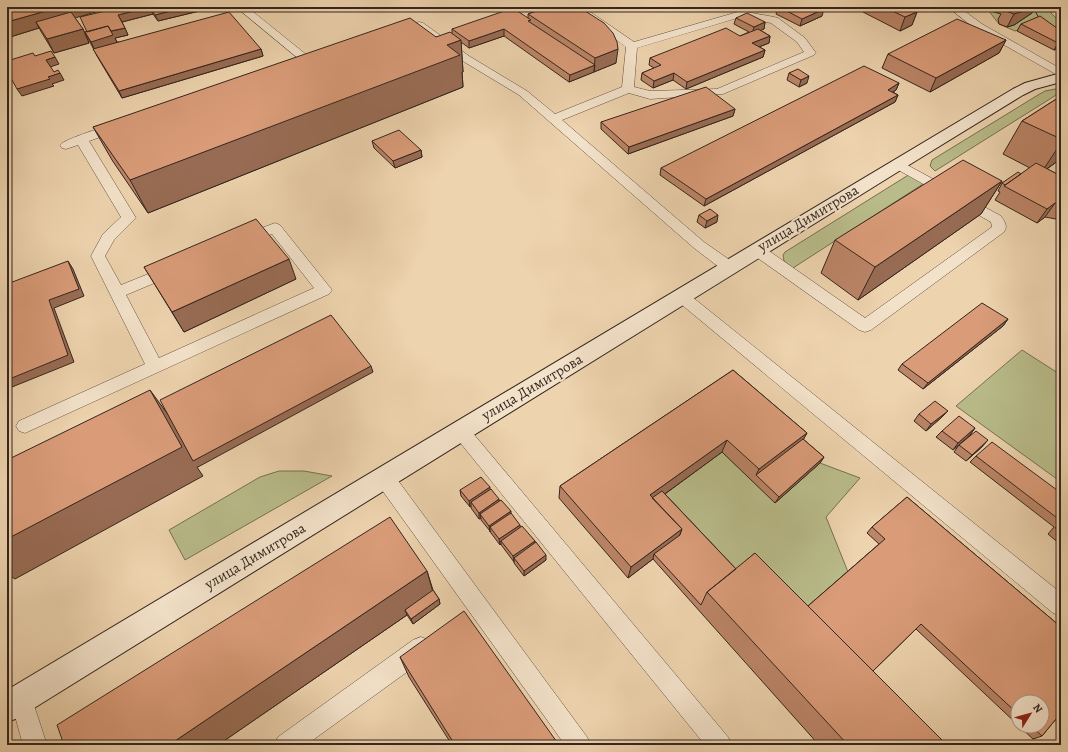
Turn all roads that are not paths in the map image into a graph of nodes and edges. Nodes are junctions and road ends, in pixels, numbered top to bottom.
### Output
1 (241, 7) edge
2 (576, 7) edge
3 (953, 7) edge
4 (974, 10) dead end
5 (404, 30) edge
6 (632, 46) junction
7 (324, 57) edge
8 (309, 62) junction
9 (1061, 65) edge
10 (294, 67) edge
11 (1061, 74) edge
12 (1061, 77) edge
13 (628, 89) junction
14 (553, 119) junction
15 (132, 122) edge
16 (81, 139) junction
17 (66, 145) dead end
18 (898, 164) junction
19 (231, 245) edge
20 (757, 250) junction
21 (188, 263) edge
22 (729, 267) junction
23 (117, 293) junction
24 (682, 296) junction
25 (156, 366) junction
26 (25, 426) dead end
27 (460, 430) junction
28 (384, 477) junction
29 (1061, 606) edge
30 (478, 607) junction
31 (460, 620) edge
32 (436, 637) edge
33 (14, 702) edge
34 (35, 745) edge
35 (286, 745) edge
36 (579, 745) edge
37 (720, 745) edge

1 - 8 lane
2 - 6 lane
3 - 11 lane
4 - 9 lane
5 - 14 lane
6 - 13 lane
6 - 13 lane
7 - 8 lane
8 - 10 lane
12 - 18 main road, улица Димитрова
13 - 14 lane
14 - 22 lane
15 - 16 lane
16 - 17 lane
16 - 23 lane
18 - 20 main road, улица Димитрова
18 - 20 lane
19 - 25 lane
20 - 22 main road, улица Димитрова
21 - 23 lane
22 - 24 main road, улица Димитрова
23 - 25 lane
24 - 27 main road, улица Димитрова
24 - 29 lane
25 - 26 lane
27 - 28 main road, улица Димитрова
27 - 37 lane
28 - 30 lane
28 - 33 main road, улица Димитрова
30 - 31 lane
30 - 36 lane
32 - 35 lane
33 - 34 lane

